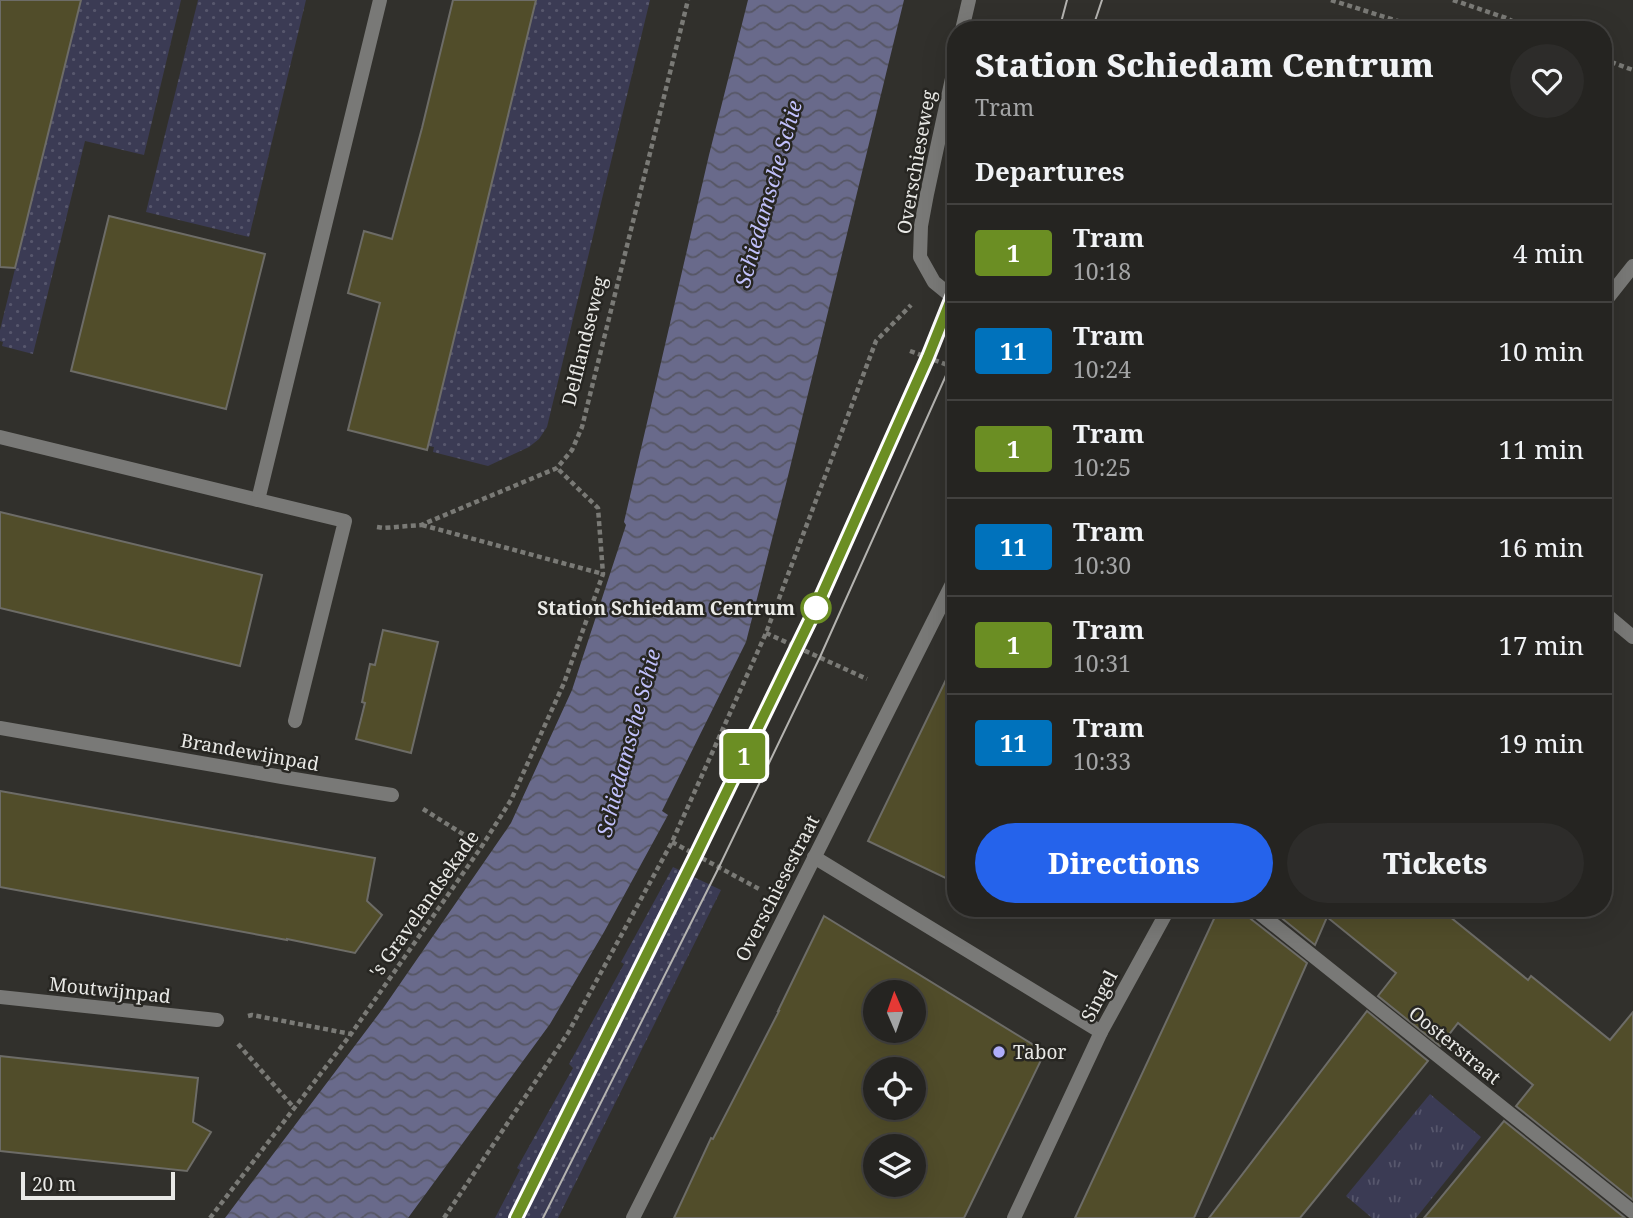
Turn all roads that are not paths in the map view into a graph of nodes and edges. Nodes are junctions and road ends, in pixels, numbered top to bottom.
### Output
1 (380, 0) edge
2 (969, 0) edge
3 (964, 21) edge
4 (947, 103) edge
5 (1633, 266) edge
6 (947, 293) edge
7 (1612, 293) edge
8 (0, 436) edge
9 (258, 500) junction
10 (947, 594) edge
11 (1612, 620) edge
12 (1633, 637) edge
13 (295, 721) dead end
14 (0, 728) edge
15 (392, 795) road end
16 (814, 857) junction
17 (1164, 917) edge
18 (1264, 917) edge
19 (0, 997) edge
20 (217, 1020) road end
21 (1101, 1032) junction
22 (1633, 1212) edge
23 (633, 1218) edge
24 (1014, 1218) edge

1 - 9 street
2 - 3 street
4 - 6 street, Overschieseweg
5 - 7 street
8 - 9 street
9 - 13 street
10 - 16 street, Overschiesestraat
11 - 12 street
14 - 15 street, Brandewijnpad
16 - 21 street
16 - 23 street, Overschiesestraat
17 - 21 street, Singel
18 - 22 street, Oosterstraat
19 - 20 street, Moutwijnpad
21 - 24 street, Singel

